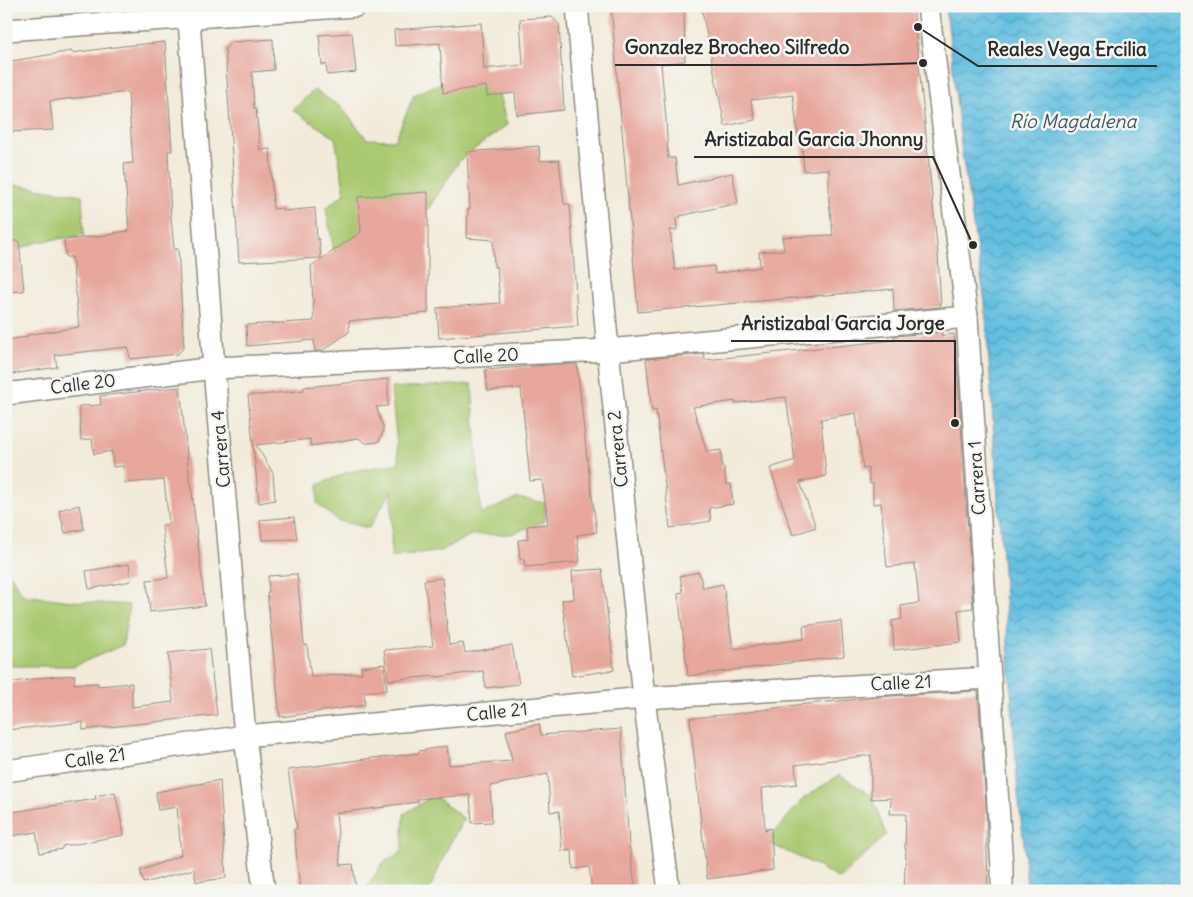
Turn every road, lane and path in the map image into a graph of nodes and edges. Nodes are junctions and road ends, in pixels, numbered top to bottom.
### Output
1 (355, 6) edge
2 (577, 6) edge
3 (928, 6) edge
4 (189, 12) edge
5 (6, 30) edge
6 (967, 317) junction
7 (608, 350) junction
8 (214, 368) junction
9 (6, 394) edge
10 (990, 678) junction
11 (644, 698) junction
12 (245, 736) junction
13 (6, 771) edge
14 (264, 891) edge
15 (669, 891) edge
16 (1002, 891) edge

1 - 4 street
2 - 7 street, Carrera 2
3 - 6 street, Carrera 1
4 - 5 street
4 - 8 street, Carrera 4
6 - 7 street, Calle 20
6 - 10 street, Carrera 1
7 - 8 street, Calle 20
7 - 11 street, Carrera 2
8 - 9 street, Calle 20
8 - 12 street, Carrera 4
10 - 11 street, Calle 21
10 - 16 street, Carrera 1
11 - 12 street, Calle 21
11 - 15 street, Carrera 2
12 - 13 street, Calle 21
12 - 14 street, Carrera 4

